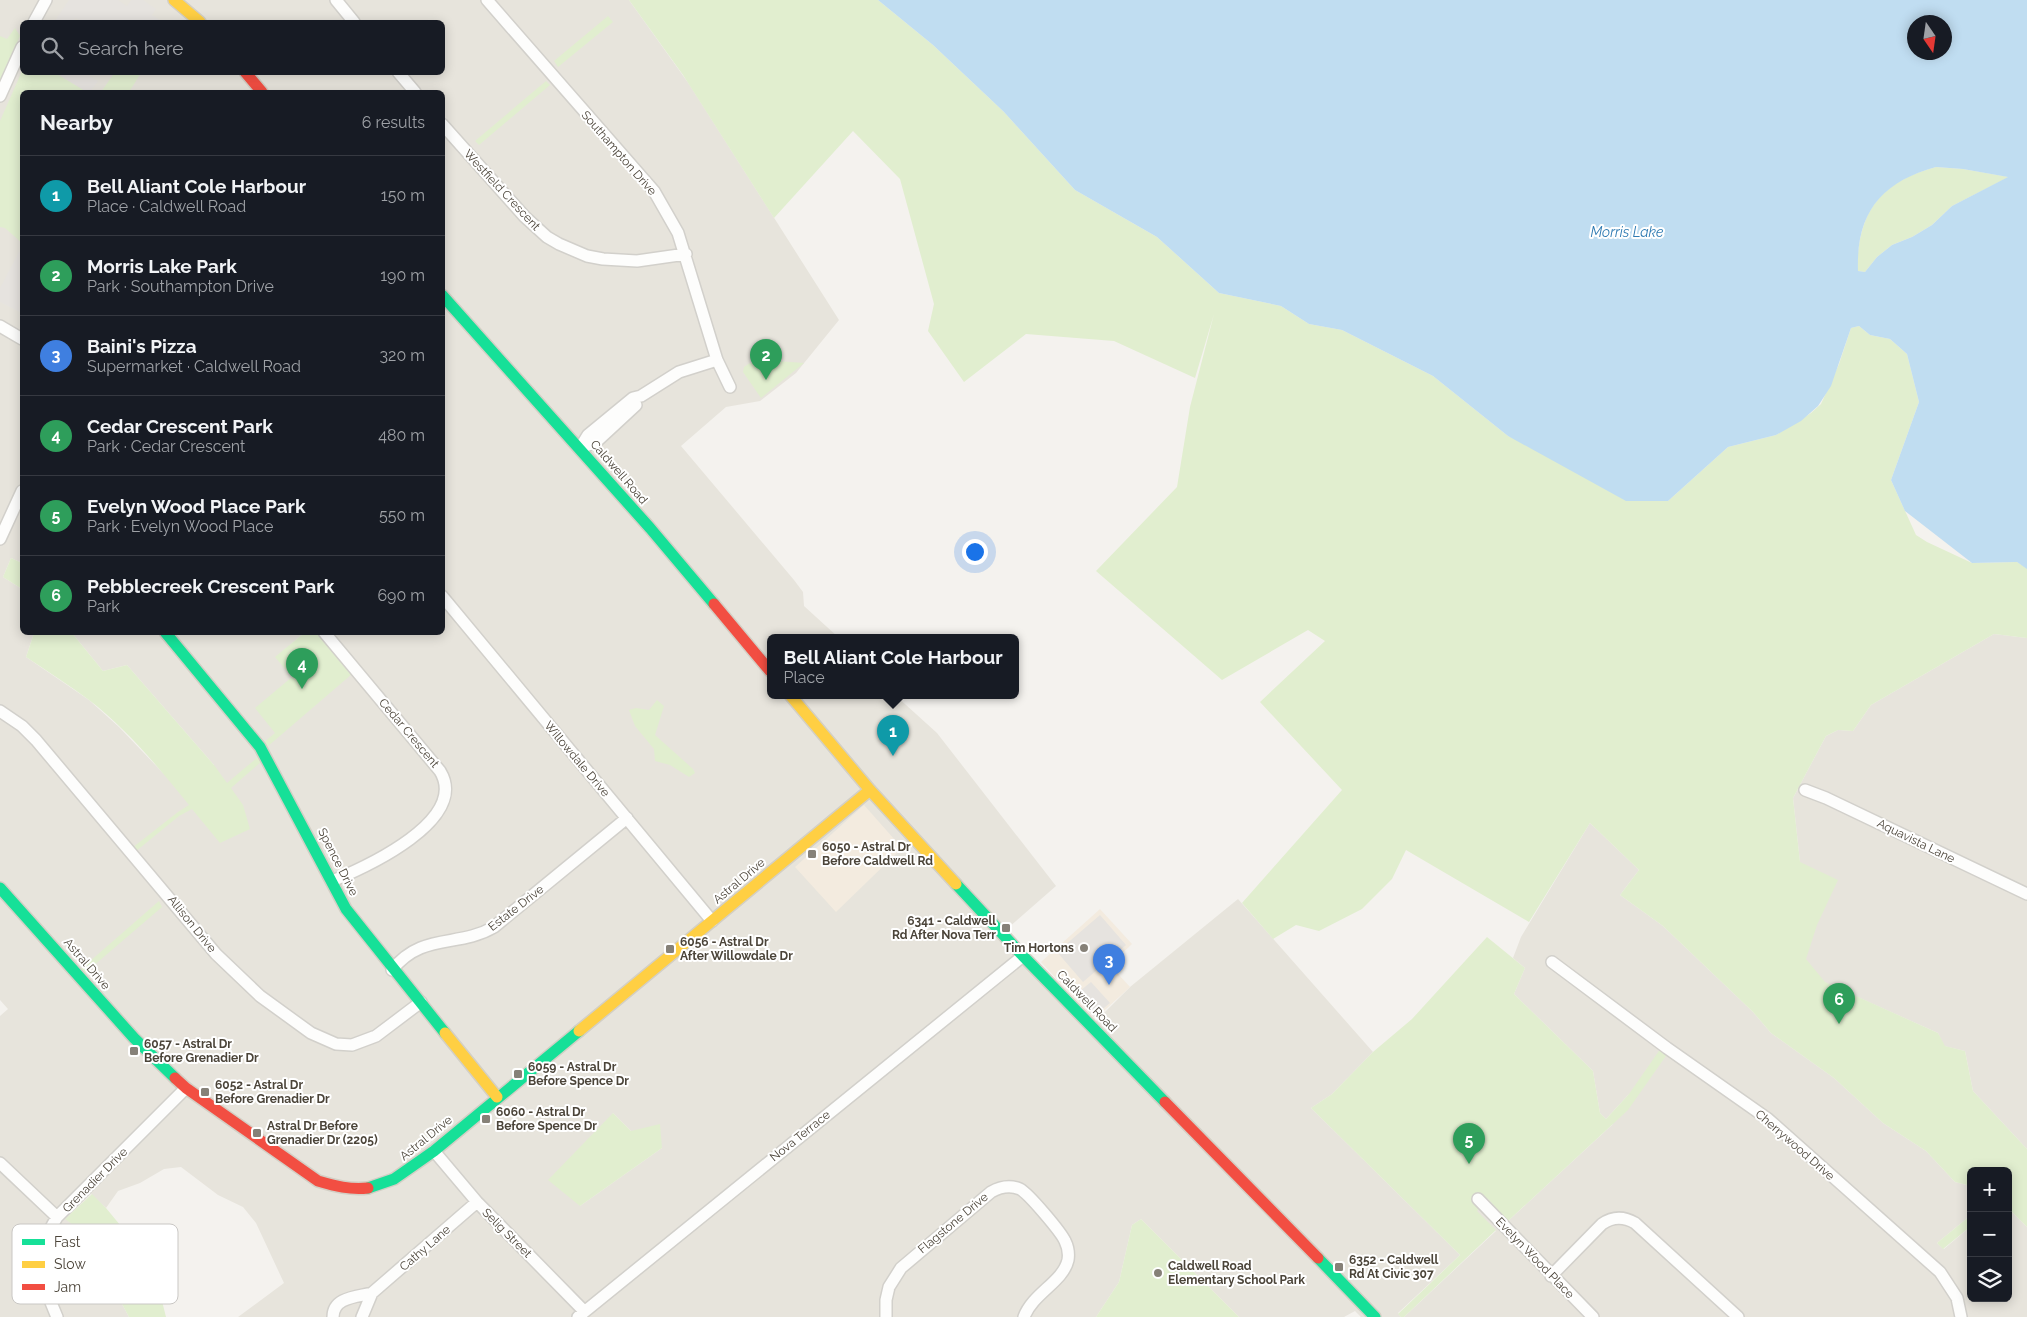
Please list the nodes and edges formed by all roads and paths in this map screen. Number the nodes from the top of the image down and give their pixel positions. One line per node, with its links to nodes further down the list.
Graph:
1 (46, 0): 5 (street)
2 (174, 0): 6 (street)
3 (336, 0): 7 (street)
4 (487, 0): 15 (street, Southampton Drive)
5 (35, 20)
6 (198, 20)
7 (352, 20)
8 (20, 51): 13 (street)
9 (247, 75): 11 (street)
10 (401, 75): 12 (street)
11 (258, 90)
12 (413, 90)
13 (0, 96)
14 (445, 127): 15 (street, Westfield Crescent)
15 (686, 254): 19 (street, Southampton Drive)
16 (445, 298): 21 (street, Caldwell Road)
17 (0, 326): 18 (street)
18 (20, 338)
19 (716, 360): 20 (street, Southampton Drive); 21 (street)
20 (730, 387)
21 (580, 448): 27 (street, Caldwell Road)
22 (20, 500): 23 (street)
23 (0, 539)
24 (445, 600): 32 (street, Willowdale Drive)
25 (167, 635): 33 (street, Spence Drive)
26 (327, 635): 33 (street, Cedar Crescent)
27 (767, 667)
28 (793, 699): 30 (street, Caldwell Road)
29 (0, 711): 40 (street, Allison Drive)
30 (870, 790): 36 (street, Astral Drive); 37 (street, Caldwell Road)
31 (1805, 790): 35 (street, Aquavista Lane)
32 (627, 818): 36 (street, Willowdale Drive); 39 (street, Estate Drive)
33 (332, 882): 39 (street, Spence Drive)
34 (0, 888): 41 (street, Astral Drive)
35 (2027, 894)
36 (712, 921): 42 (street, Astral Drive)
37 (1023, 956): 52 (street, Nova Terrace); 58 (street, Caldwell Road)
38 (1552, 962): 61 (street, Cherrywood Drive)
39 (392, 970): 40 (street, Spence Drive)
40 (421, 1002): 42 (street, Spence Drive)
41 (186, 1088): 43 (street, Astral Drive); 47 (street, Grenadier Drive)
42 (497, 1097): 43 (street, Astral Drive)
43 (434, 1151): 46 (street, Selig Street)
44 (0, 1163): 47 (street)
45 (1478, 1199): 49 (street, Evelyn Wood Place)
46 (477, 1202): 50 (street, Cathy Lane); 52 (street, Selig Street)
47 (57, 1218): 48 (street, Grenadier Drive)
48 (54, 1224)
49 (1551, 1276): 59 (street, Evelyn Wood Place); 60 (street)
50 (372, 1293): 54 (street, Cathy Lane); 55 (street, Cathy Lane)
51 (52, 1304): 53 (street, Grenadier Drive)
52 (581, 1314)
53 (57, 1317)
54 (333, 1317)
55 (362, 1317)
56 (886, 1317): 57 (street, Flagstone Drive)
57 (1024, 1317)
58 (1375, 1317)
59 (1593, 1317)
60 (1738, 1317)
61 (1961, 1317)

